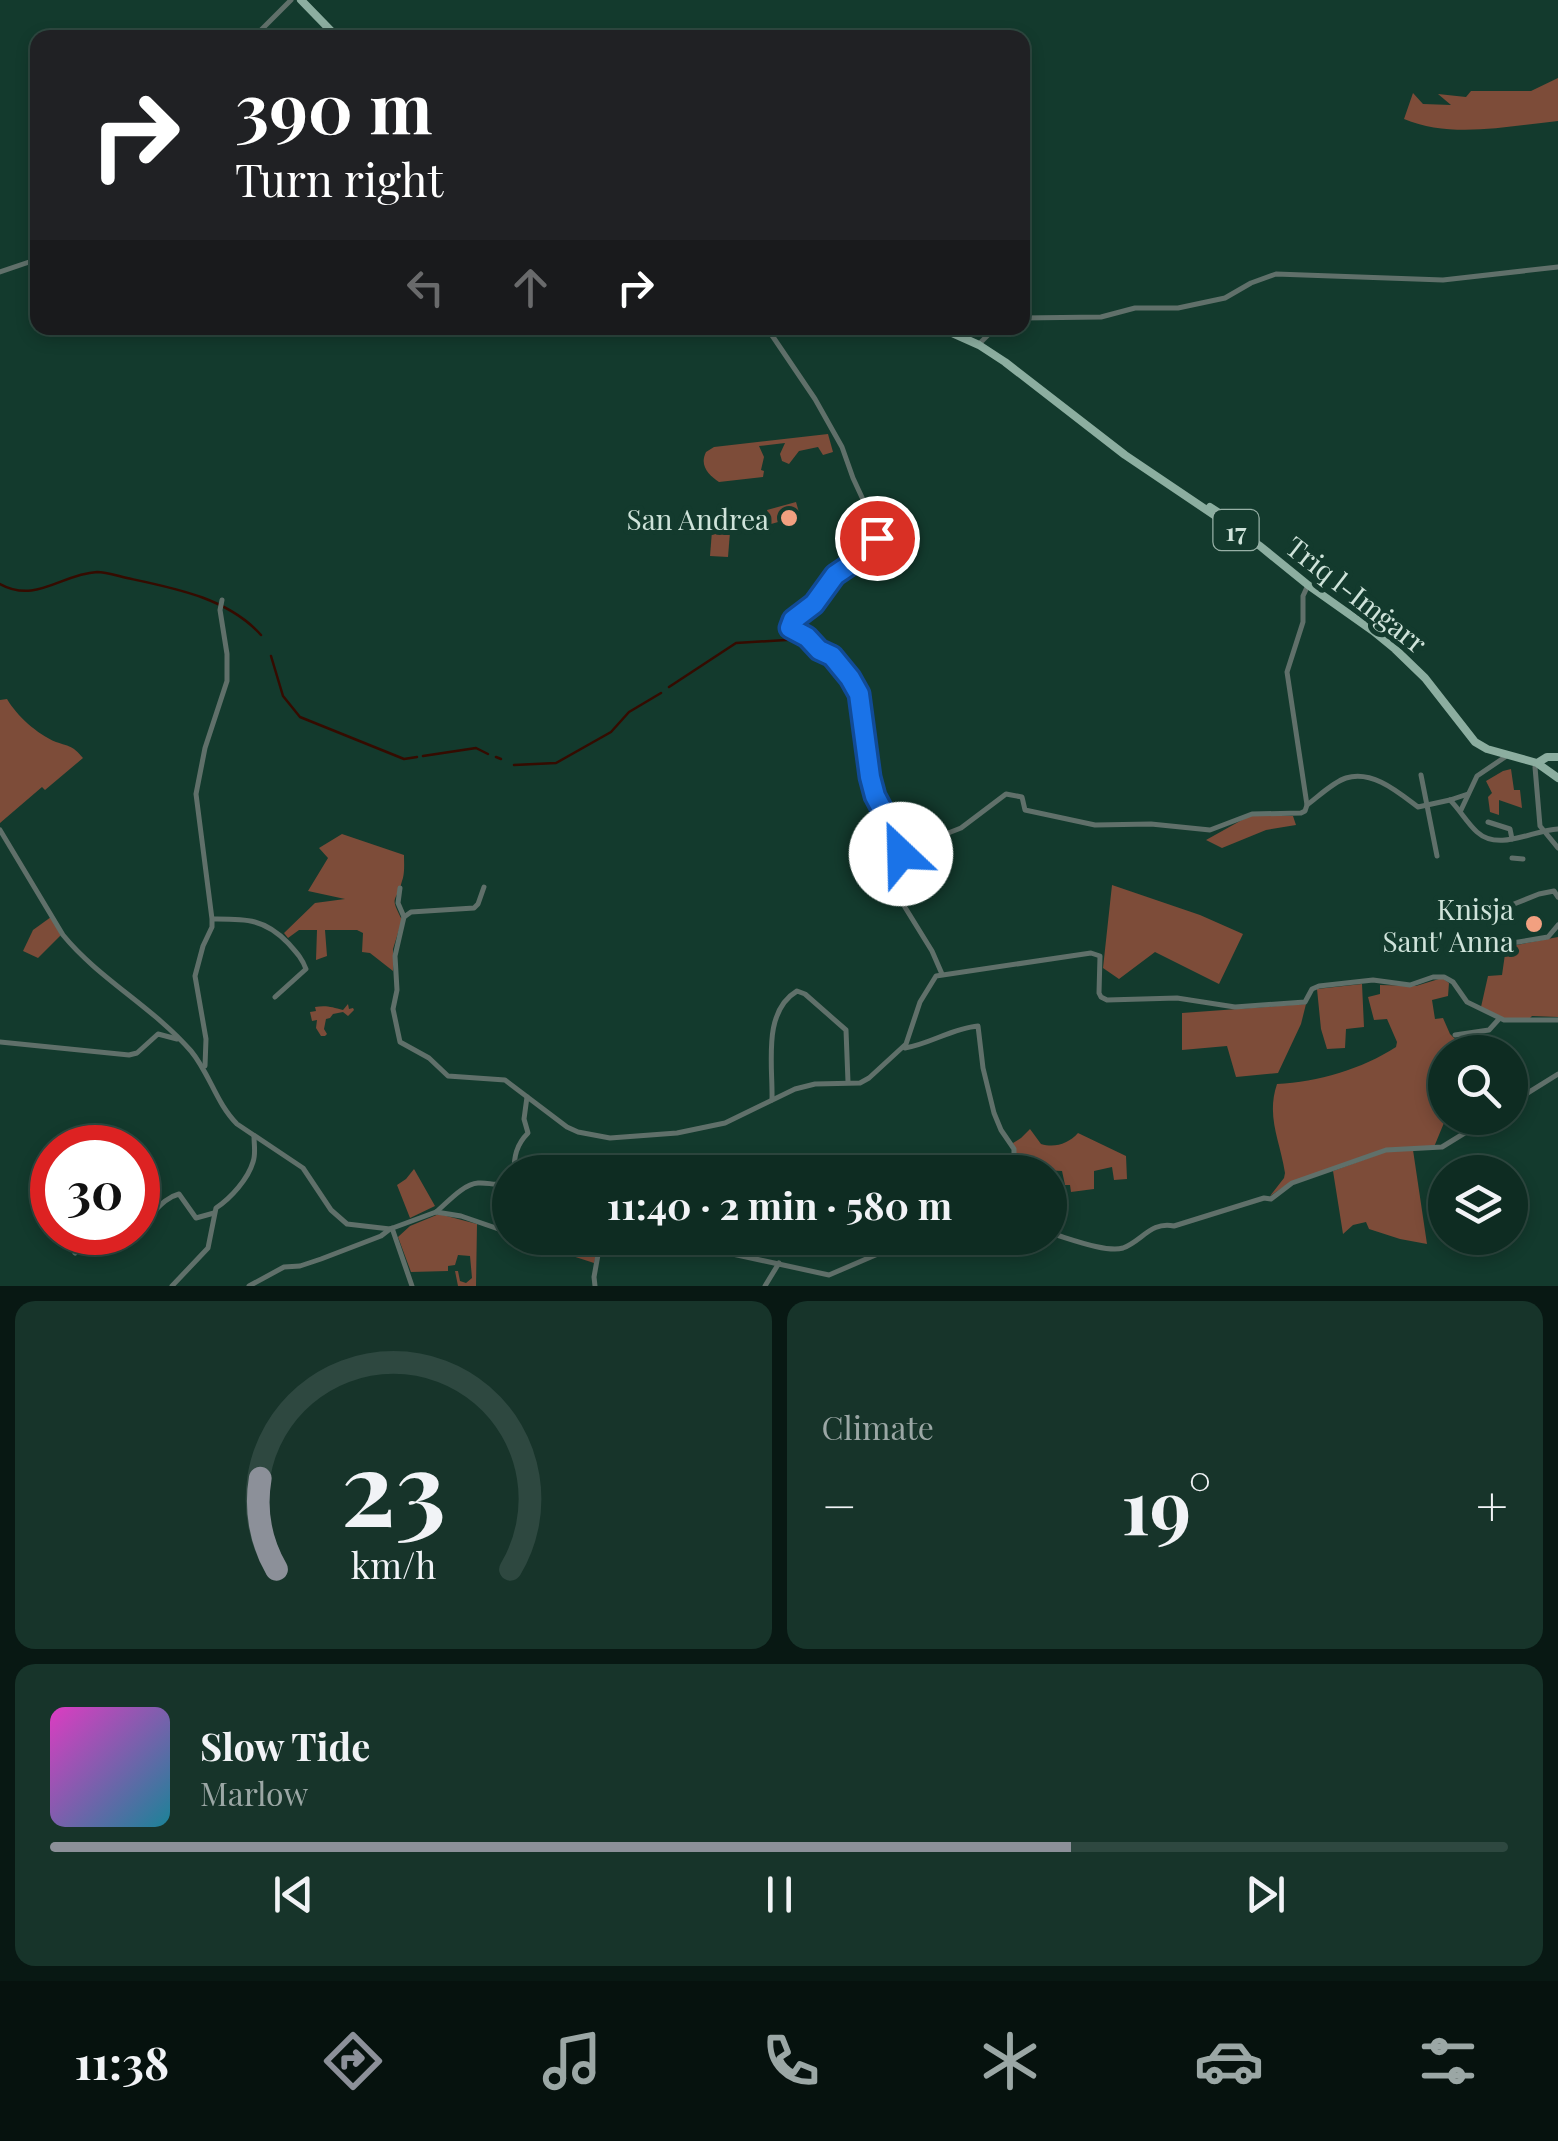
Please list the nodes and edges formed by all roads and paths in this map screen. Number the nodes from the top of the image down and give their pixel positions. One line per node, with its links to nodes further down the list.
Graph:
1 (296, 0): 2 (street); 3 (main road)
2 (262, 30)
3 (328, 30)
4 (30, 262): 6 (street)
5 (1558, 267): 7 (street)
6 (0, 272)
7 (1030, 318)
8 (772, 335): 31 (street)
9 (957, 335): 13 (main road, Triq l-Imġarr / 17)
10 (968, 335): 12 (main road, Triq l-Imġarr / 17)
11 (988, 335): 12 (street)
12 (981, 342): 17 (main road, Triq l-Imġarr / 17)
13 (1308, 586): 15 (main road, Triq l-Imġarr / 17); 23 (street)
14 (222, 600): 40 (street)
15 (1508, 755): 17 (main road, Triq l-Imġarr / 17); 20 (street)
16 (1558, 756): 17 (main road)
17 (1538, 762): 19 (main road); 28 (street)
18 (1421, 775): 22 (street)
19 (1558, 776)
20 (1468, 794): 21 (street); 24 (street)
21 (1450, 800): 22 (street); 24 (street)
22 (1427, 804): 23 (street); 32 (street)
23 (1307, 805): 31 (street)
24 (1461, 810): 29 (street)
25 (1488, 822): 29 (street)
26 (1558, 828): 28 (street)
27 (0, 830): 48 (street)
28 (1542, 830): 29 (street); 30 (street)
29 (1512, 839)
30 (1558, 848)
31 (902, 851): 43 (street)
32 (1437, 856)
33 (1512, 858): 34 (street)
34 (1523, 859)
35 (484, 887): 39 (street)
36 (400, 888): 39 (street)
37 (1558, 897): 38 (street)
38 (1514, 904)
39 (404, 917): 55 (street)
40 (212, 918): 44 (street); 51 (street)
41 (1558, 925): 42 (street)
42 (1506, 944)
43 (942, 974): 45 (street); 50 (street)
44 (275, 997)
45 (1499, 1019): 46 (street); 47 (street)
46 (1558, 1020)
47 (1456, 1034)
48 (180, 1040): 49 (street); 51 (street)
49 (0, 1042)
50 (904, 1048): 53 (street); 60 (street)
51 (205, 1070): 58 (street)
52 (1558, 1074): 54 (street)
53 (848, 1082): 56 (street); 56 (street)
54 (1528, 1093)
55 (527, 1097): 56 (street); 59 (street)
56 (772, 1100)
57 (1461, 1135): 67 (street)
58 (254, 1136): 63 (street); 66 (street)
59 (515, 1155)
60 (1014, 1155)
61 (492, 1186): 64 (street)
62 (160, 1203): 63 (street)
63 (215, 1212): 72 (street)
64 (436, 1212): 65 (street); 66 (street)
65 (492, 1227)
66 (391, 1228): 73 (street); 74 (street)
67 (1067, 1237)
68 (598, 1255): 75 (street)
69 (729, 1255): 71 (street)
70 (874, 1255): 71 (street)
71 (780, 1263): 76 (street)
72 (172, 1286)
73 (250, 1286)
74 (412, 1286)
75 (595, 1286)
76 (766, 1286)

